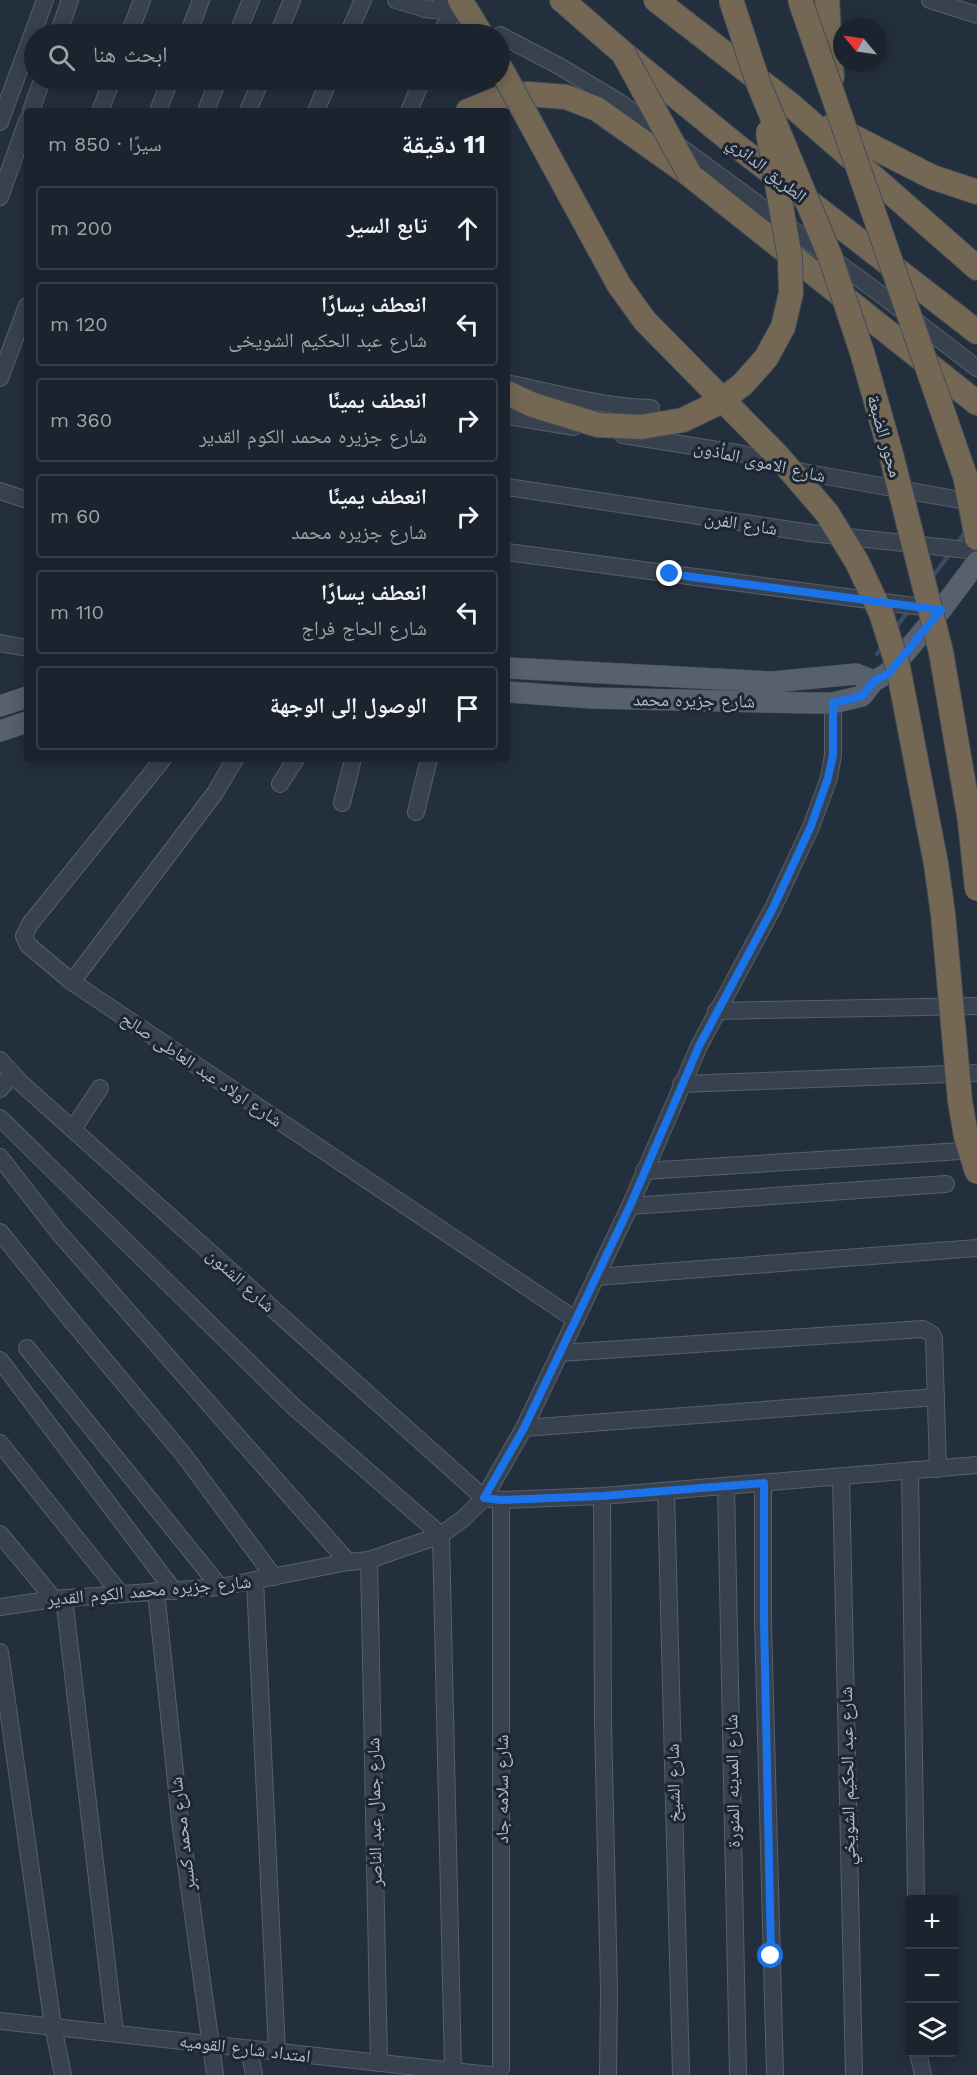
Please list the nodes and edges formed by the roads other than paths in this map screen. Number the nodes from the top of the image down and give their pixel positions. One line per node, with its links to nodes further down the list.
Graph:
1 (45, 0): 17 (street)
2 (70, 0): 18 (street)
3 (142, 0): 19 (street)
4 (201, 0): 20 (street)
5 (250, 0): 21 (street)
6 (292, 0): 22 (street)
7 (363, 0): 23 (street)
8 (396, 0): 15 (street)
9 (562, 0): 28 (highway, الطريق الدائري)
10 (656, 0): 40 (highway, bridge)
11 (731, 0): 31 (highway, محور الضبعة, bridge)
12 (800, 0): 39 (highway, bridge)
13 (827, 0): 39 (highway, bridge)
14 (930, 0): 16 (street)
15 (452, 4): 24 (street); 25 (highway, bridge); 26 (street)
16 (977, 15)
17 (38, 24)
18 (62, 24)
19 (133, 24)
20 (192, 24)
21 (241, 24)
22 (282, 24)
23 (352, 24)
24 (444, 24)
25 (471, 24)
26 (482, 24)
27 (510, 41): 57 (street)
28 (623, 53): 51 (highway, bridge); 56 (highway, الطريق الدائري, bridge)
29 (24, 70): 49 (street)
30 (510, 85): 107 (highway, bridge)
31 (759, 85): 60 (highway, bridge); 92 (highway, محور الضبعة, bridge)
32 (38, 90): 41 (street)
33 (108, 90): 42 (street)
34 (166, 90): 43 (street)
35 (214, 90): 44 (street)
36 (257, 90): 45 (street)
37 (325, 90): 46 (street)
38 (418, 90): 47 (street)
39 (834, 98): 64 (highway, bridge)
40 (791, 105): 52 (highway); 54 (highway, bridge)
41 (32, 108)
42 (101, 108)
43 (159, 108)
44 (207, 108)
45 (249, 108)
46 (317, 108)
47 (410, 108)
48 (476, 108): 51 (highway, bridge)
49 (0, 122)
50 (24, 129): 53 (street)
51 (690, 175): 61 (highway, bridge)
52 (977, 192)
53 (0, 197)
54 (977, 268)
55 (24, 314): 58 (street)
56 (977, 332)
57 (977, 368)
58 (0, 378)
59 (510, 384): 62 (street)
60 (510, 394)
61 (977, 403)
62 (651, 408)
63 (510, 416): 68 (street, شارع الاموى المأذون)
64 (971, 485): 69 (highway, bridge)
65 (510, 487): 70 (street, شارع الفرن)
66 (0, 491): 67 (street)
67 (24, 499)
68 (977, 502)
69 (977, 538)
70 (977, 550)
71 (510, 552): 73 (street)
72 (977, 562): 73 (main road, شارع جزيره محمد)
73 (941, 610): 77 (main road, شارع جزيره محمد)
74 (0, 643): 75 (street)
75 (24, 647)
76 (510, 668): 77 (main road, شارع جزيره محمد)
77 (874, 681): 80 (main road, شارع جزيره محمد)
78 (510, 692): 80 (main road, شارع جزيره محمد)
79 (24, 698): 81 (main road)
80 (833, 703): 95 (street, شارع جزيره محمد الكوم القدير)
81 (0, 706)
82 (24, 723): 83 (main road)
83 (0, 731)
84 (161, 762): 93 (street, شارع اولاد عبد العاطى صالح)
85 (233, 762): 93 (street)
86 (294, 762): 89 (street)
87 (352, 762): 90 (street)
88 (428, 762): 91 (street)
89 (280, 784)
90 (342, 803)
91 (416, 812)
92 (977, 889)
93 (72, 982): 113 (street, شارع اولاد عبد العاطى صالح)
94 (977, 1006): 95 (street)
95 (716, 1011): 99 (street, شارع جزيره محمد الكوم القدير)
96 (0, 1060): 98 (street, شارع الشئون)
97 (977, 1073): 99 (street)
98 (13, 1074): 101 (street); 103 (street, شارع الشئون)
99 (681, 1084): 106 (street, شارع جزيره محمد الكوم القدير)
100 (100, 1088): 103 (street)
101 (0, 1089)
102 (0, 1118): 130 (street)
103 (73, 1129): 128 (street, شارع الشئون)
104 (977, 1150): 106 (street)
105 (0, 1157): 132 (street)
106 (644, 1171): 109 (street, شارع جزيره محمد الكوم القدير)
107 (977, 1172)
108 (946, 1184): 109 (street)
109 (630, 1206): 112 (street, شارع جزيره محمد الكوم القدير)
110 (0, 1232): 133 (street)
111 (977, 1248): 112 (street)
112 (596, 1277): 113 (street, شارع جزيره محمد الكوم القدير)
113 (576, 1320): 115 (street, شارع جزيره محمد الكوم القدير)
114 (27, 1348): 135 (street)
115 (560, 1353): 117 (street); 118 (street, شارع جزيره محمد الكوم القدير)
116 (0, 1360): 137 (street)
117 (936, 1397): 118 (street); 121 (street)
118 (524, 1428): 128 (street, شارع جزيره محمد الكوم القدير)
119 (0, 1443): 138 (street)
120 (977, 1465): 121 (street)
121 (938, 1469): 122 (street)
122 (910, 1471): 123 (street); 142 (street)
123 (841, 1477): 124 (street); 161 (street, شارع عبد الحكيم الشويخي)
124 (764, 1483): 125 (street); 160 (street)
125 (726, 1486): 126 (street); 159 (street, شارع المدينه المنورة)
126 (666, 1491): 127 (street); 158 (street, شارع الشيخ)
127 (602, 1496): 128 (street); 157 (street)
128 (492, 1499): 130 (street, شارع جزيره محمد الكوم القدير); 156 (street, شارع سلامه جاد)
129 (0, 1534): 139 (street)
130 (441, 1535): 131 (street, شارع جزيره محمد الكوم القدير); 151 (street)
131 (369, 1560): 132 (street, شارع جزيره محمد الكوم القدير); 150 (street, شارع جمال عبد الناصر)
132 (348, 1562): 133 (street, شارع جزيره محمد الكوم القدير)
133 (273, 1577): 134 (street, شارع جزيره محمد الكوم القدير)
134 (255, 1581): 135 (street, شارع جزيره محمد الكوم القدير); 148 (street)
135 (220, 1587): 137 (street, شارع جزيره محمد الكوم القدير)
136 (156, 1591): 137 (street, شارع جزيره محمد الكوم القدير); 138 (street, شارع جزيره محمد الكوم القدير); 146 (street, شارع محمد كسبر)
137 (174, 1591)
138 (120, 1593): 139 (street, شارع جزيره محمد الكوم القدير)
139 (59, 1599): 140 (street, شارع جزيره محمد الكوم القدير); 145 (street)
140 (0, 1607)
141 (0, 1652): 144 (street)
142 (916, 1895)
143 (0, 2021): 144 (street, امتداد شارع القوميه)
144 (53, 2026): 145 (street, امتداد شارع القوميه); 152 (street)
145 (115, 2033): 146 (street, امتداد شارع القوميه)
146 (210, 2043): 147 (street, امتداد شارع القوميه); 153 (street, شارع محمد كسبر)
147 (249, 2049): 148 (street, امتداد شارع القوميه); 154 (street)
148 (277, 2052): 150 (street, امتداد شارع القوميه)
149 (919, 2057): 162 (street)
150 (380, 2063): 151 (street, امتداد شارع القوميه)
151 (453, 2071): 155 (street, امتداد شارع القوميه)
152 (63, 2075)
153 (215, 2075)
154 (254, 2075)
155 (490, 2075)
156 (497, 2075)
157 (608, 2075)
158 (681, 2075)
159 (738, 2075)
160 (775, 2075)
161 (854, 2075)
162 (923, 2075)

